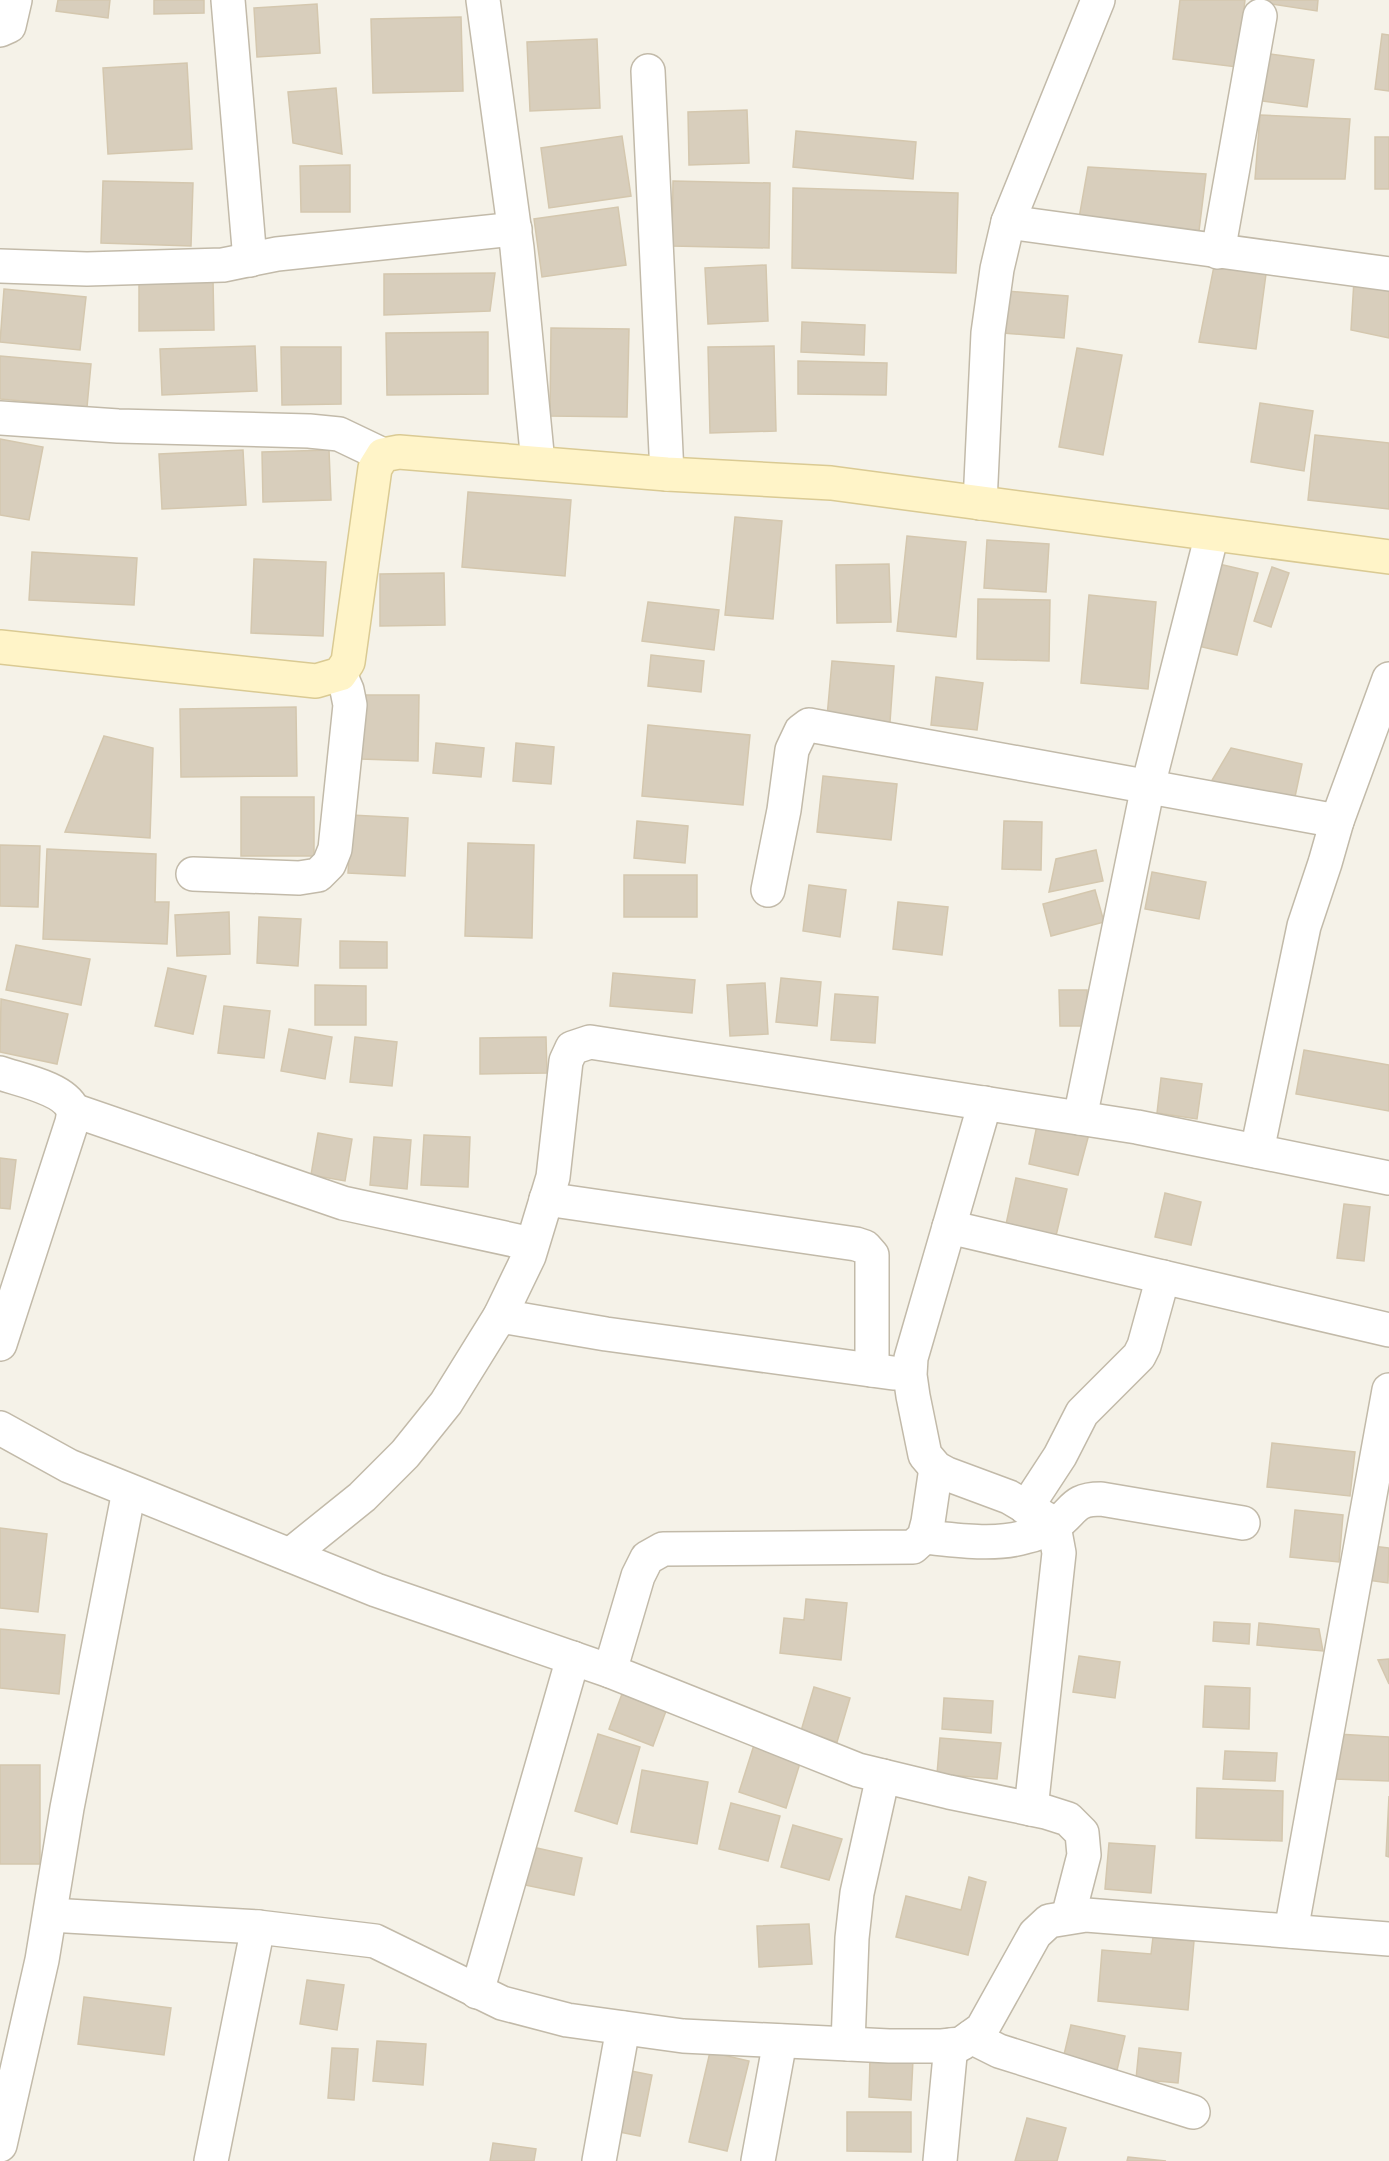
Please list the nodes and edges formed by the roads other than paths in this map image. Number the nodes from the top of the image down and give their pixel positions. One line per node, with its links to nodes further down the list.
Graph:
1 (15, 0): 6 (street)
2 (228, 0): 11 (street)
3 (483, 0): 9 (street)
4 (1098, 0): 8 (street)
5 (1260, 16): 10 (street)
6 (0, 30)
7 (648, 71): 17 (street)
8 (1008, 222): 10 (street); 18 (street)
9 (515, 229): 11 (street); 16 (street)
10 (1218, 252): 13 (street)
11 (250, 260): 12 (street)
12 (0, 266)
13 (1389, 274)
14 (0, 418): 15 (street)
15 (383, 455): 16 (street); 22 (street)
16 (538, 463): 17 (street)
17 (667, 474): 18 (street)
18 (980, 503): 19 (street)
19 (1212, 534): 20 (street); 24 (street)
20 (1389, 557)
21 (0, 647): 22 (street)
22 (340, 674): 26 (street)
23 (1389, 679): 25 (street)
24 (1148, 786): 25 (street); 27 (street); 31 (street)
25 (1337, 821): 32 (street)
26 (193, 874)
27 (768, 890)
28 (0, 1073): 30 (street)
29 (985, 1103): 31 (street); 34 (street); 35 (street)
30 (73, 1110): 36 (street); 40 (street)
31 (1080, 1118): 32 (street)
32 (1257, 1151): 33 (street)
33 (1389, 1178)
34 (546, 1199): 36 (street); 41 (street)
35 (949, 1227): 37 (street); 42 (street)
36 (532, 1244): 38 (street)
37 (1163, 1277): 39 (street); 47 (street)
38 (500, 1316): 41 (street); 52 (street)
39 (1389, 1330)
40 (0, 1344)
41 (872, 1370): 42 (street)
42 (910, 1375): 45 (street)
43 (1389, 1390): 50 (street)
44 (0, 1428): 46 (street)
45 (936, 1468): 47 (street); 51 (street)
46 (129, 1491): 52 (street); 57 (street)
47 (1026, 1508): 49 (street)
48 (1243, 1523): 49 (street)
49 (1054, 1526): 51 (street); 56 (street)
50 (1376, 1535): 60 (street)
51 (924, 1537): 54 (street)
52 (290, 1555): 53 (street)
53 (573, 1658): 54 (street); 62 (street)
54 (610, 1671): 55 (street)
55 (883, 1776): 56 (street); 66 (street)
56 (1031, 1809): 58 (street)
57 (50, 1915): 59 (street); 68 (street)
58 (1068, 1917): 60 (street); 65 (street)
59 (258, 1927): 62 (street); 69 (street)
60 (1292, 1931): 61 (street)
61 (1389, 1939)
62 (477, 1992): 63 (street)
63 (623, 2028): 64 (street); 70 (street)
64 (780, 2041): 66 (street); 71 (street)
65 (961, 2041): 66 (street); 67 (street); 72 (street)
66 (848, 2044)
67 (1193, 2112)
68 (0, 2145)
69 (211, 2161)
70 (599, 2161)
71 (758, 2161)
72 (940, 2161)

